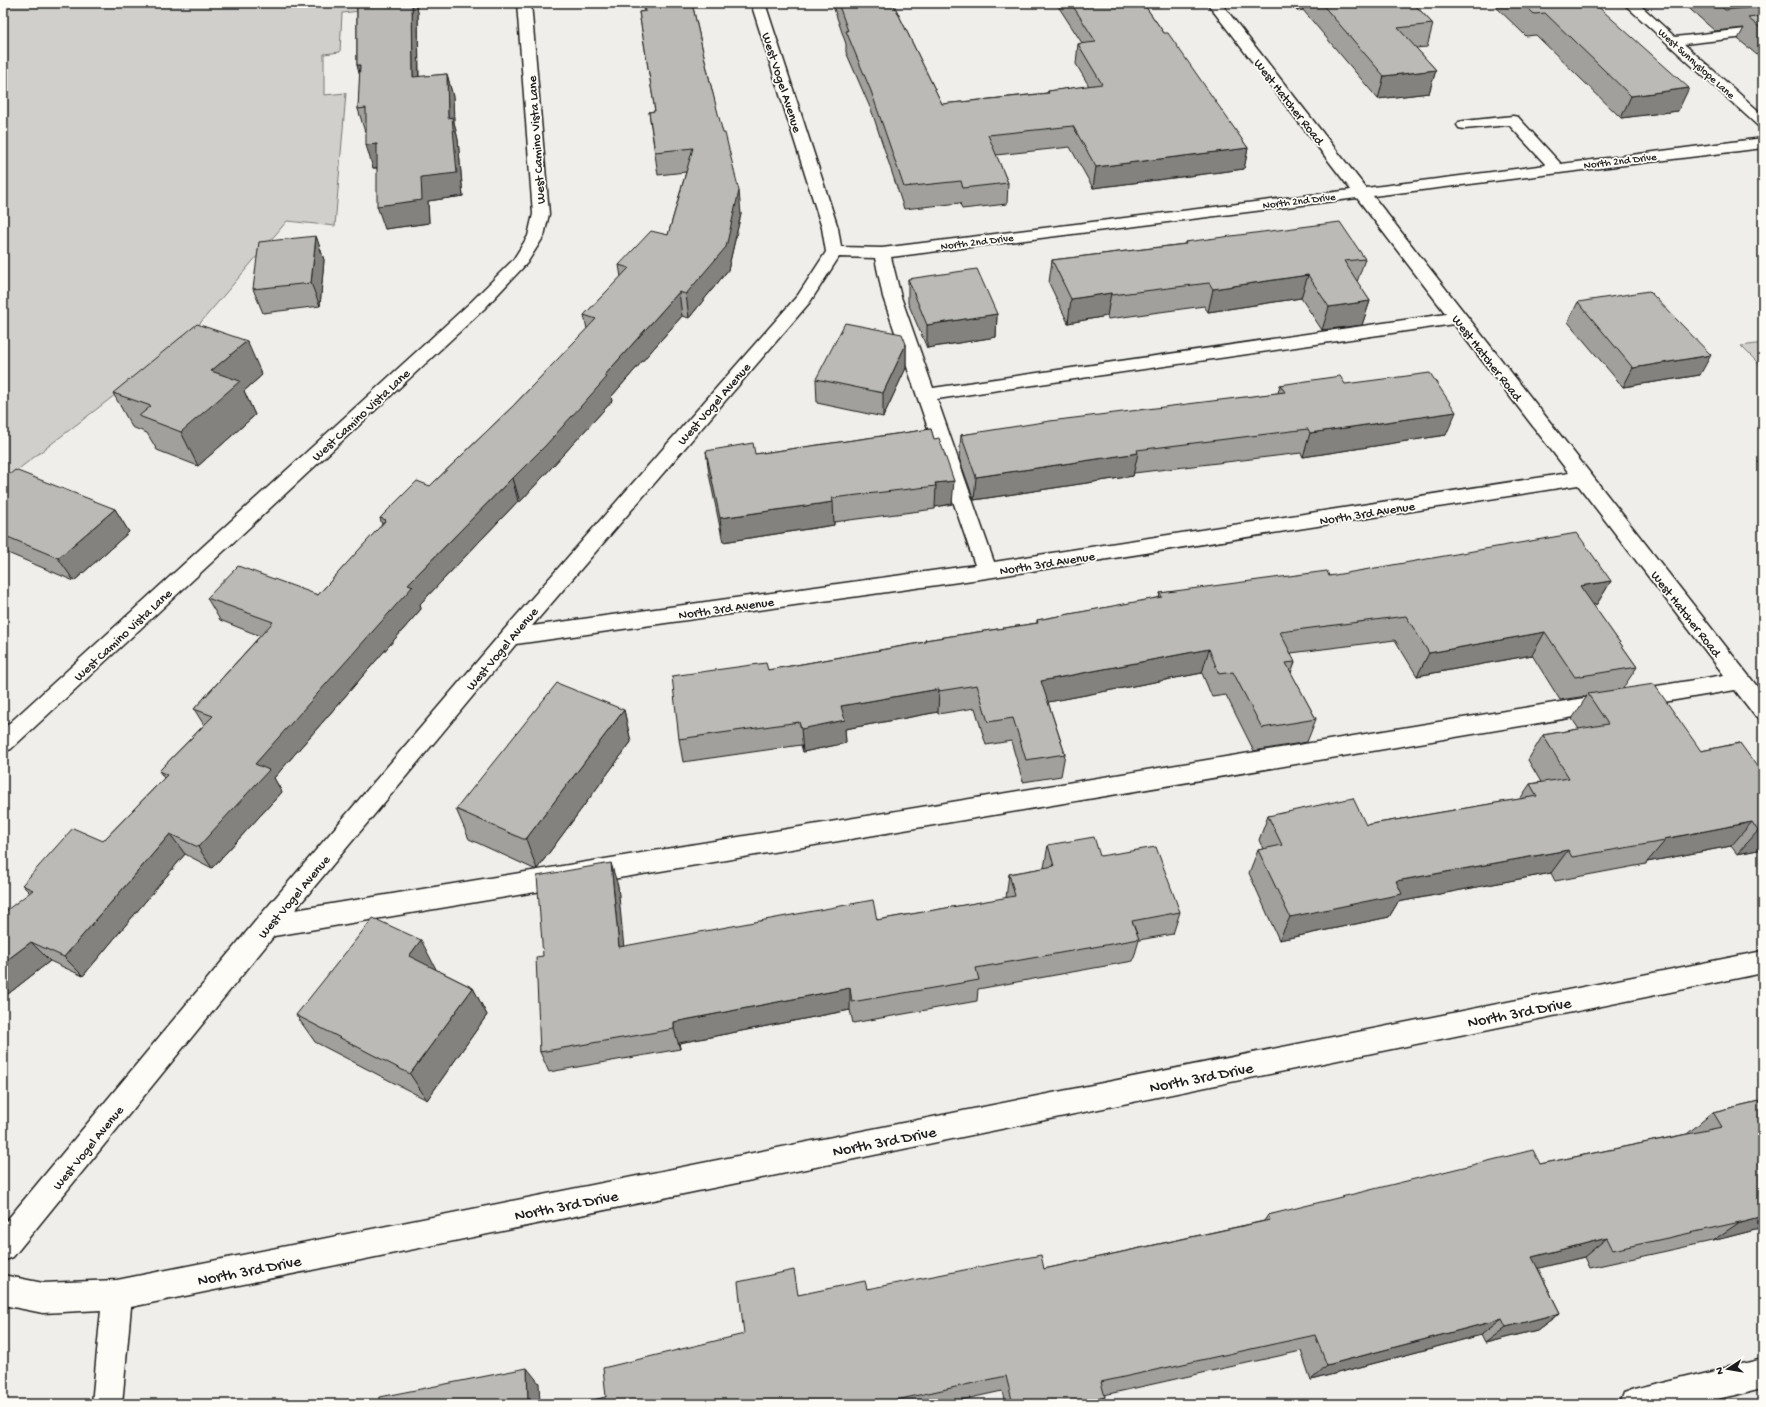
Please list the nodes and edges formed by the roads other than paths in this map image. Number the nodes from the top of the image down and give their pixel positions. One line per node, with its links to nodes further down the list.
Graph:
1 (524, 3): 21 (street, West Camino Vista Lane)
2 (758, 3): 12 (street, West Vogel Avenue)
3 (1214, 3): 11 (street, West Hatcher Road)
4 (1630, 3): 6 (street, West Sunnyslope Lane)
5 (1763, 31): 6 (street)
6 (1673, 41): 7 (street, West Sunnyslope Lane)
7 (1763, 124)
8 (1464, 125): 10 (street)
9 (1763, 143): 10 (street, North 2nd Drive)
10 (1557, 168): 11 (street, North 2nd Drive)
11 (1360, 192): 13 (street, North 2nd Drive); 14 (street, West Hatcher Road)
12 (834, 252): 13 (street, North 2nd Drive); 18 (street, West Vogel Avenue)
13 (882, 253): 15 (street)
14 (1458, 318): 15 (street); 16 (street, West Hatcher Road)
15 (926, 395): 17 (street)
16 (1582, 478): 17 (street, North 3rd Avenue); 19 (street, West Hatcher Road)
17 (987, 571): 18 (street, North 3rd Avenue)
18 (510, 637): 22 (street, West Vogel Avenue)
19 (1740, 681): 20 (street, West Hatcher Road); 22 (street)
20 (1763, 710)
21 (3, 744)
22 (267, 926): 24 (street, West Vogel Avenue)
23 (1763, 962): 26 (street, North 3rd Drive)
24 (3, 1247)
25 (3, 1290): 26 (street, North 3rd Drive)
26 (117, 1295): 28 (street)
27 (1763, 1373): 29 (street)
28 (107, 1404)
29 (1634, 1404)

